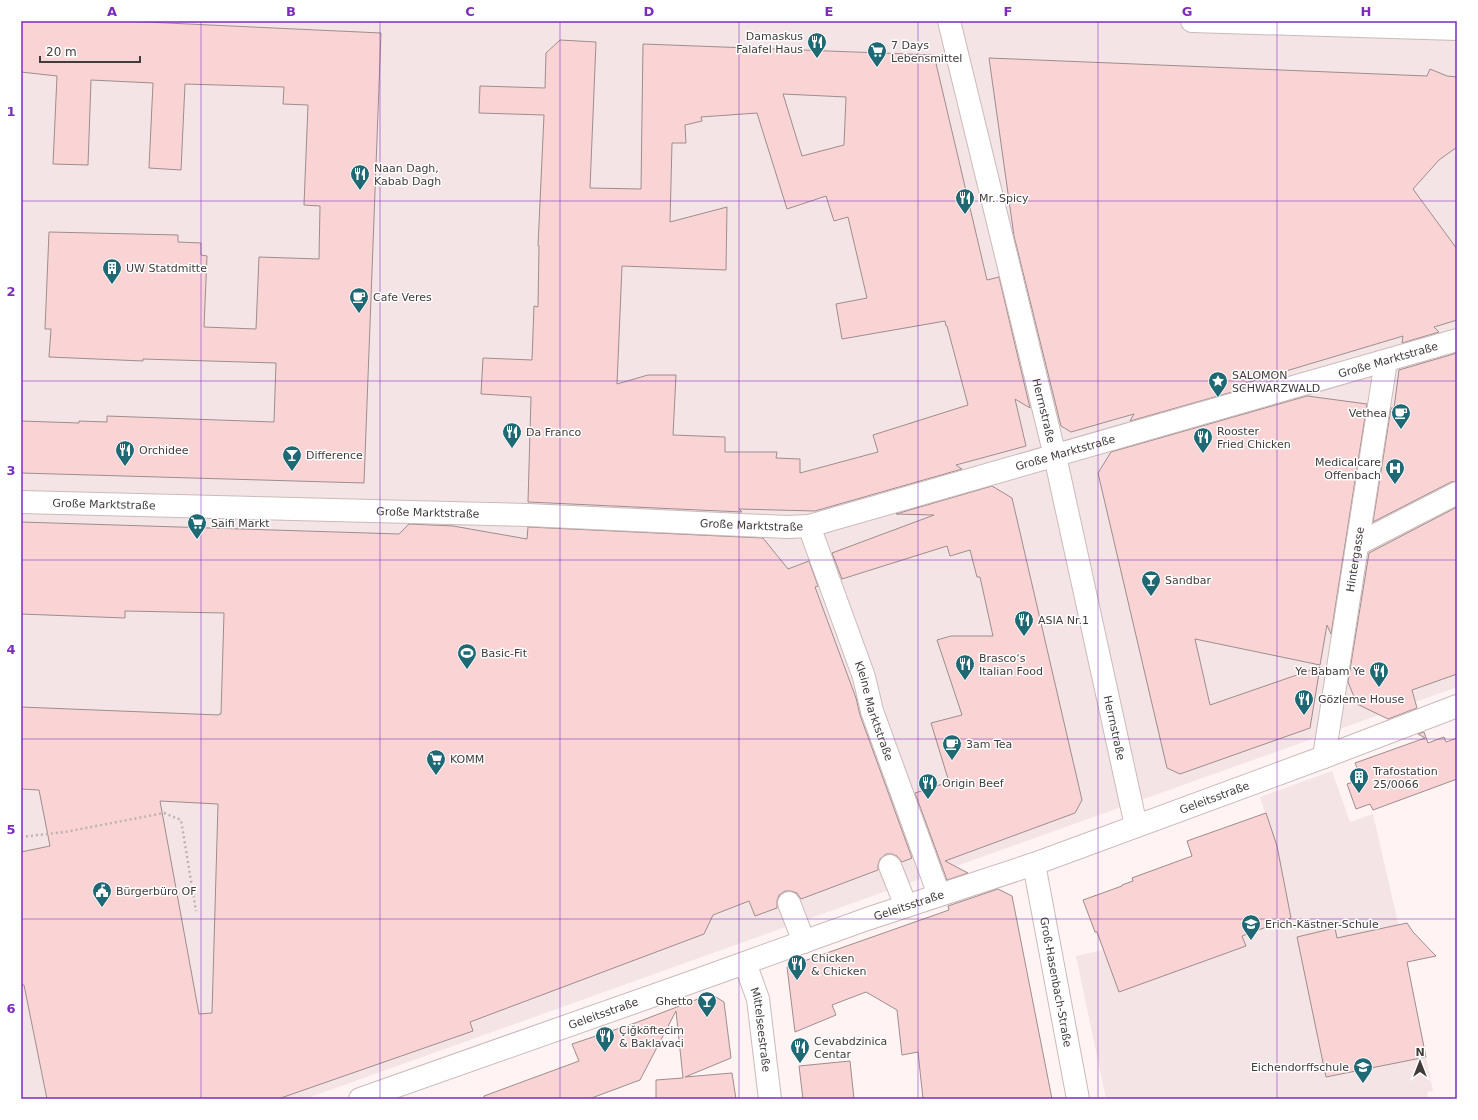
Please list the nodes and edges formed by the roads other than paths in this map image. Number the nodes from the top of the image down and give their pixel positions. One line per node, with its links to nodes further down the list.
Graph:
1 (949, 21): 6 (street, Herrnstraße)
2 (1192, 21): 3 (street)
3 (1457, 30)
4 (1457, 340): 5 (street, Große Marktstraße)
5 (1386, 361): 6 (street, Große Marktstraße); 10 (street, Hintergasse)
6 (1055, 456): 9 (street, Große Marktstraße); 13 (street, Herrnstraße)
7 (1457, 493): 10 (street)
8 (21, 502): 9 (street, Große Marktstraße)
9 (809, 526): 16 (street, Kleine Marktstraße)
10 (1358, 544): 12 (street, Hintergasse)
11 (1457, 706): 12 (street, Geleitsstraße)
12 (1324, 757): 13 (street, Geleitsstraße)
13 (1136, 826): 14 (street, Geleitsstraße)
14 (1034, 864): 16 (street, Geleitsstraße); 23 (street, Groß-Hasenbach-Straße)
15 (890, 866): 18 (street)
16 (939, 895): 18 (street, Geleitsstraße)
17 (789, 903): 19 (street)
18 (906, 906): 19 (street, Geleitsstraße)
19 (804, 942): 20 (street, Geleitsstraße)
20 (745, 963): 21 (street, Geleitsstraße); 22 (street, Mittelseestraße)
21 (360, 1099)
22 (770, 1099)
23 (1078, 1099)

